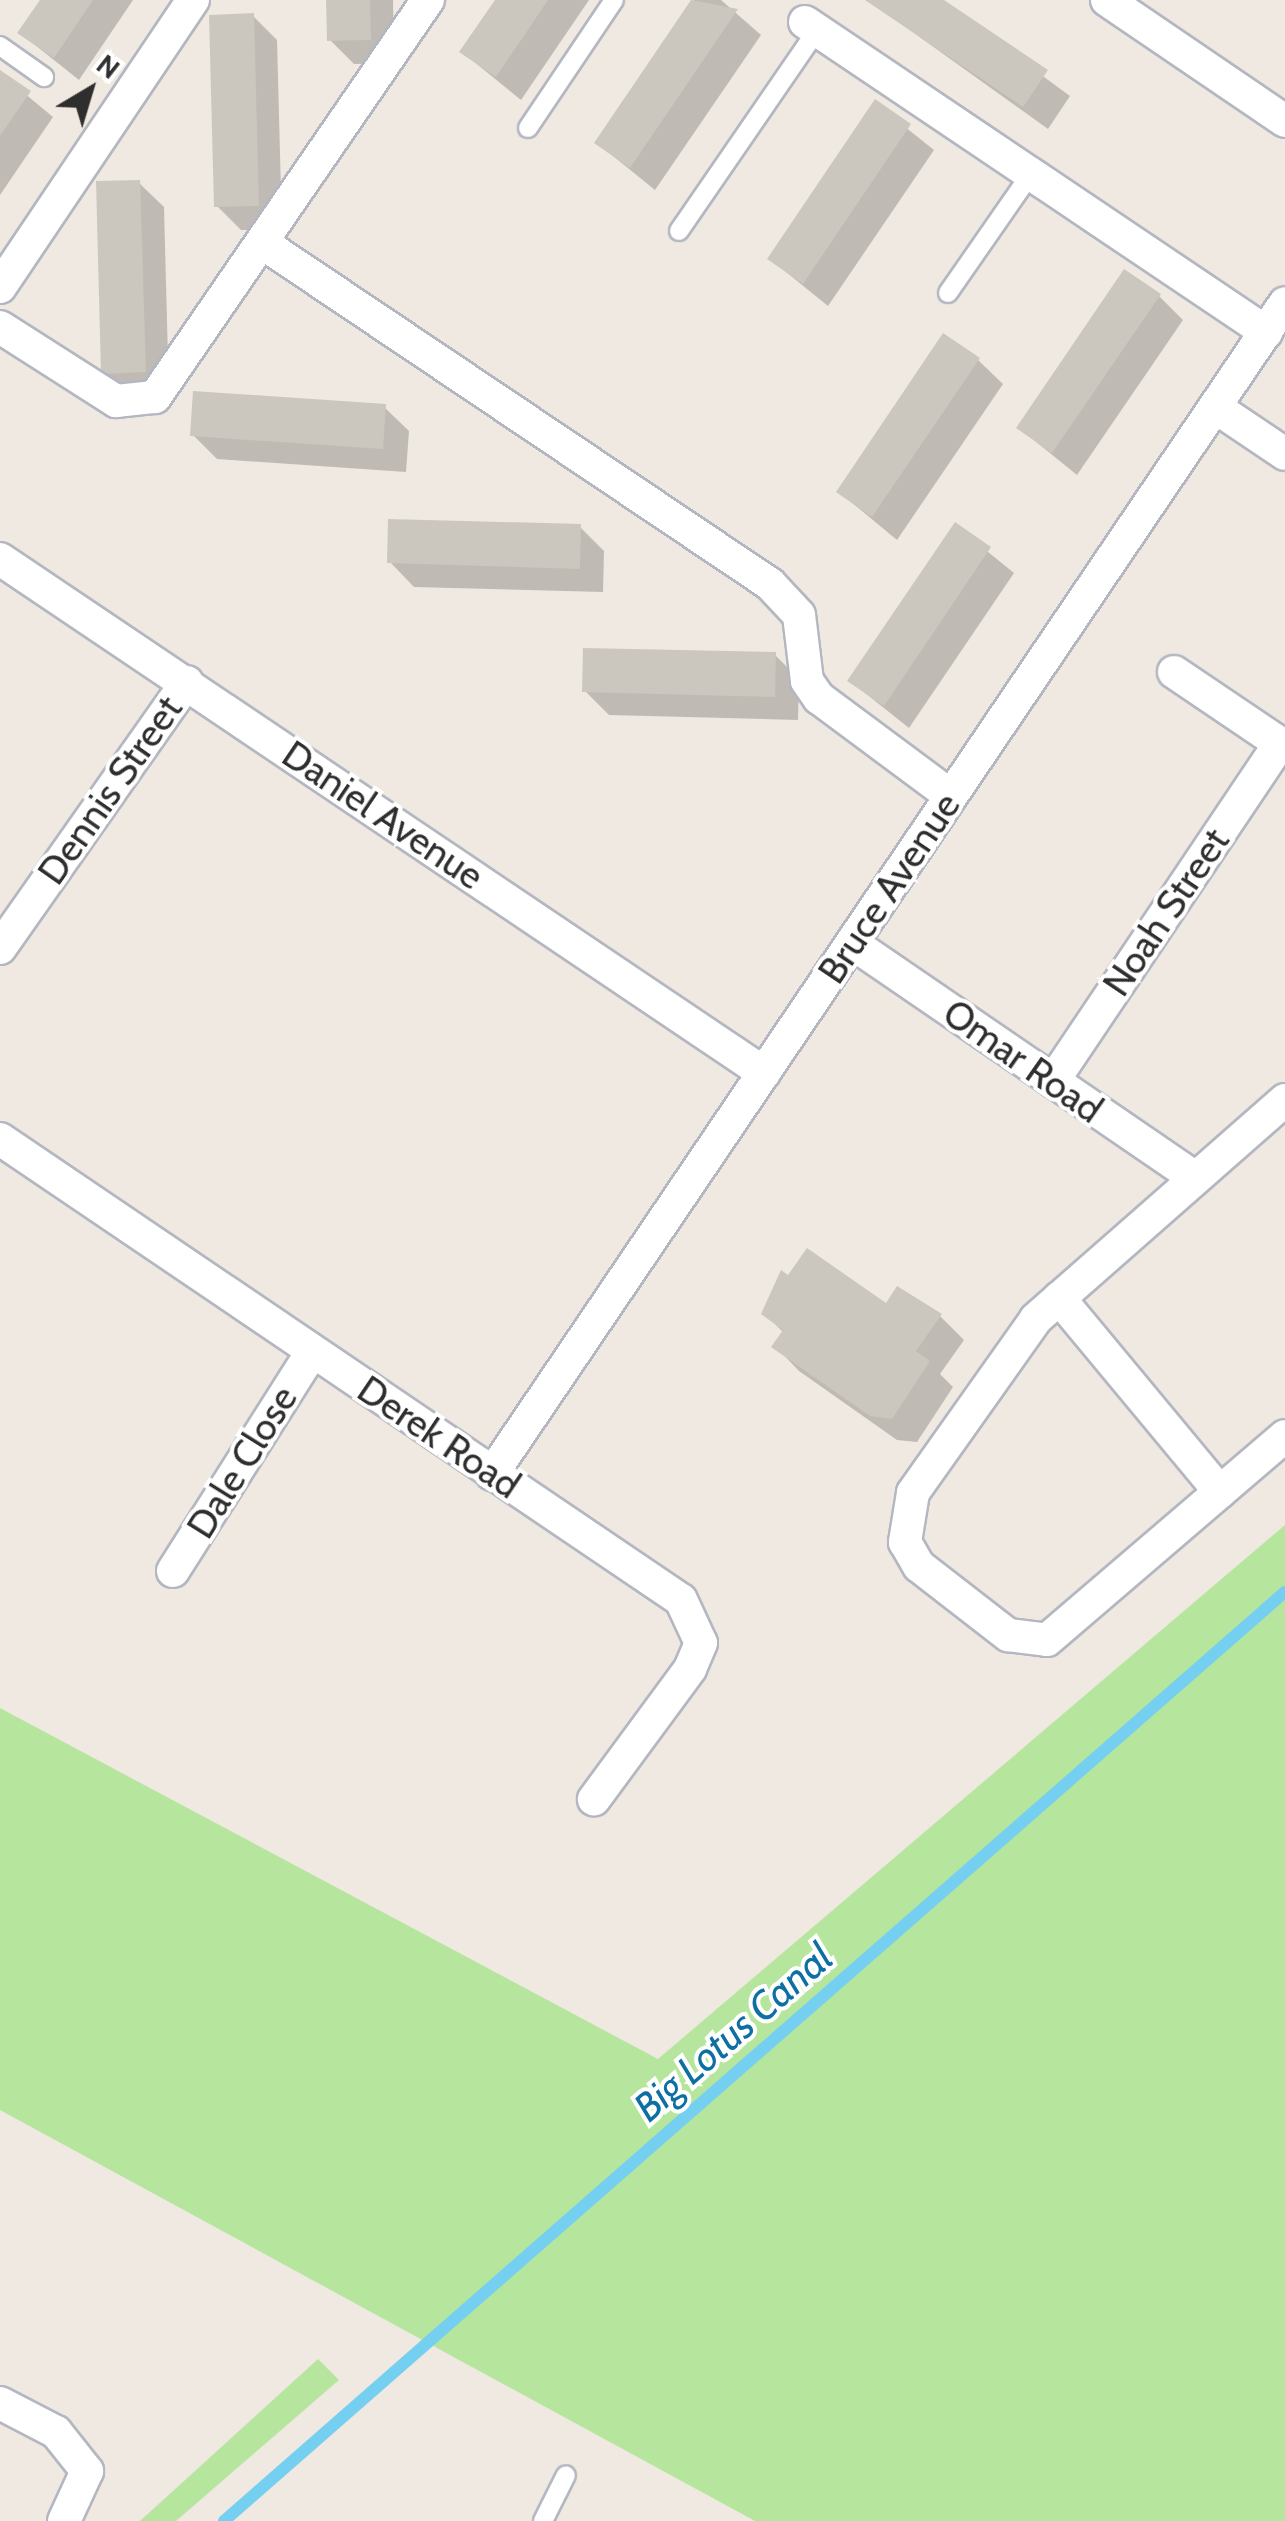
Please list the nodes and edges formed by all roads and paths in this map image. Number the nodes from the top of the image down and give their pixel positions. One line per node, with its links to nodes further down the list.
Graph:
1 (193, 0): 13 (street)
2 (428, 0): 12 (street)
3 (614, 0): 9 (lane)
4 (1107, 0): 8 (street)
5 (811, 26): 10 (street); 11 (lane)
6 (0, 46): 7 (lane)
7 (44, 77)
8 (1285, 121)
9 (528, 128)
10 (1032, 172): 14 (lane); 17 (street)
11 (679, 231)
12 (266, 246): 16 (street); 24 (street)
13 (0, 287)
14 (948, 293)
15 (1285, 303): 17 (street, Bruce Avenue)
16 (0, 326)
17 (1266, 332): 18 (street, Bruce Avenue)
18 (1215, 407): 19 (street); 24 (street, Bruce Avenue)
19 (1285, 454)
20 (0, 558): 22 (street, Daniel Avenue)
21 (1174, 672): 23 (street)
22 (186, 682): 26 (street, Dennis Street); 27 (street, Daniel Avenue)
23 (1282, 745): 28 (street, Noah Street)
24 (951, 796): 25 (street, Bruce Avenue)
25 (852, 942): 27 (street, Bruce Avenue); 28 (street, Omar Road)
26 (0, 948)
27 (764, 1074): 35 (street, Bruce Avenue)
28 (1053, 1081): 31 (street, Omar Road)
29 (1285, 1100): 31 (street)
30 (0, 1139): 33 (street, Derek Road)
31 (1195, 1178): 32 (street)
32 (1059, 1298): 36 (street); 36 (street)
33 (312, 1352): 35 (street, Derek Road); 37 (street, Dale Close)
34 (1285, 1436): 36 (street)
35 (492, 1474): 38 (street, Derek Road)
36 (1220, 1492)
37 (172, 1571)
38 (594, 1799)
39 (0, 2403): 41 (street)
40 (566, 2474): 42 (lane)
41 (64, 2521)
42 (543, 2521)

